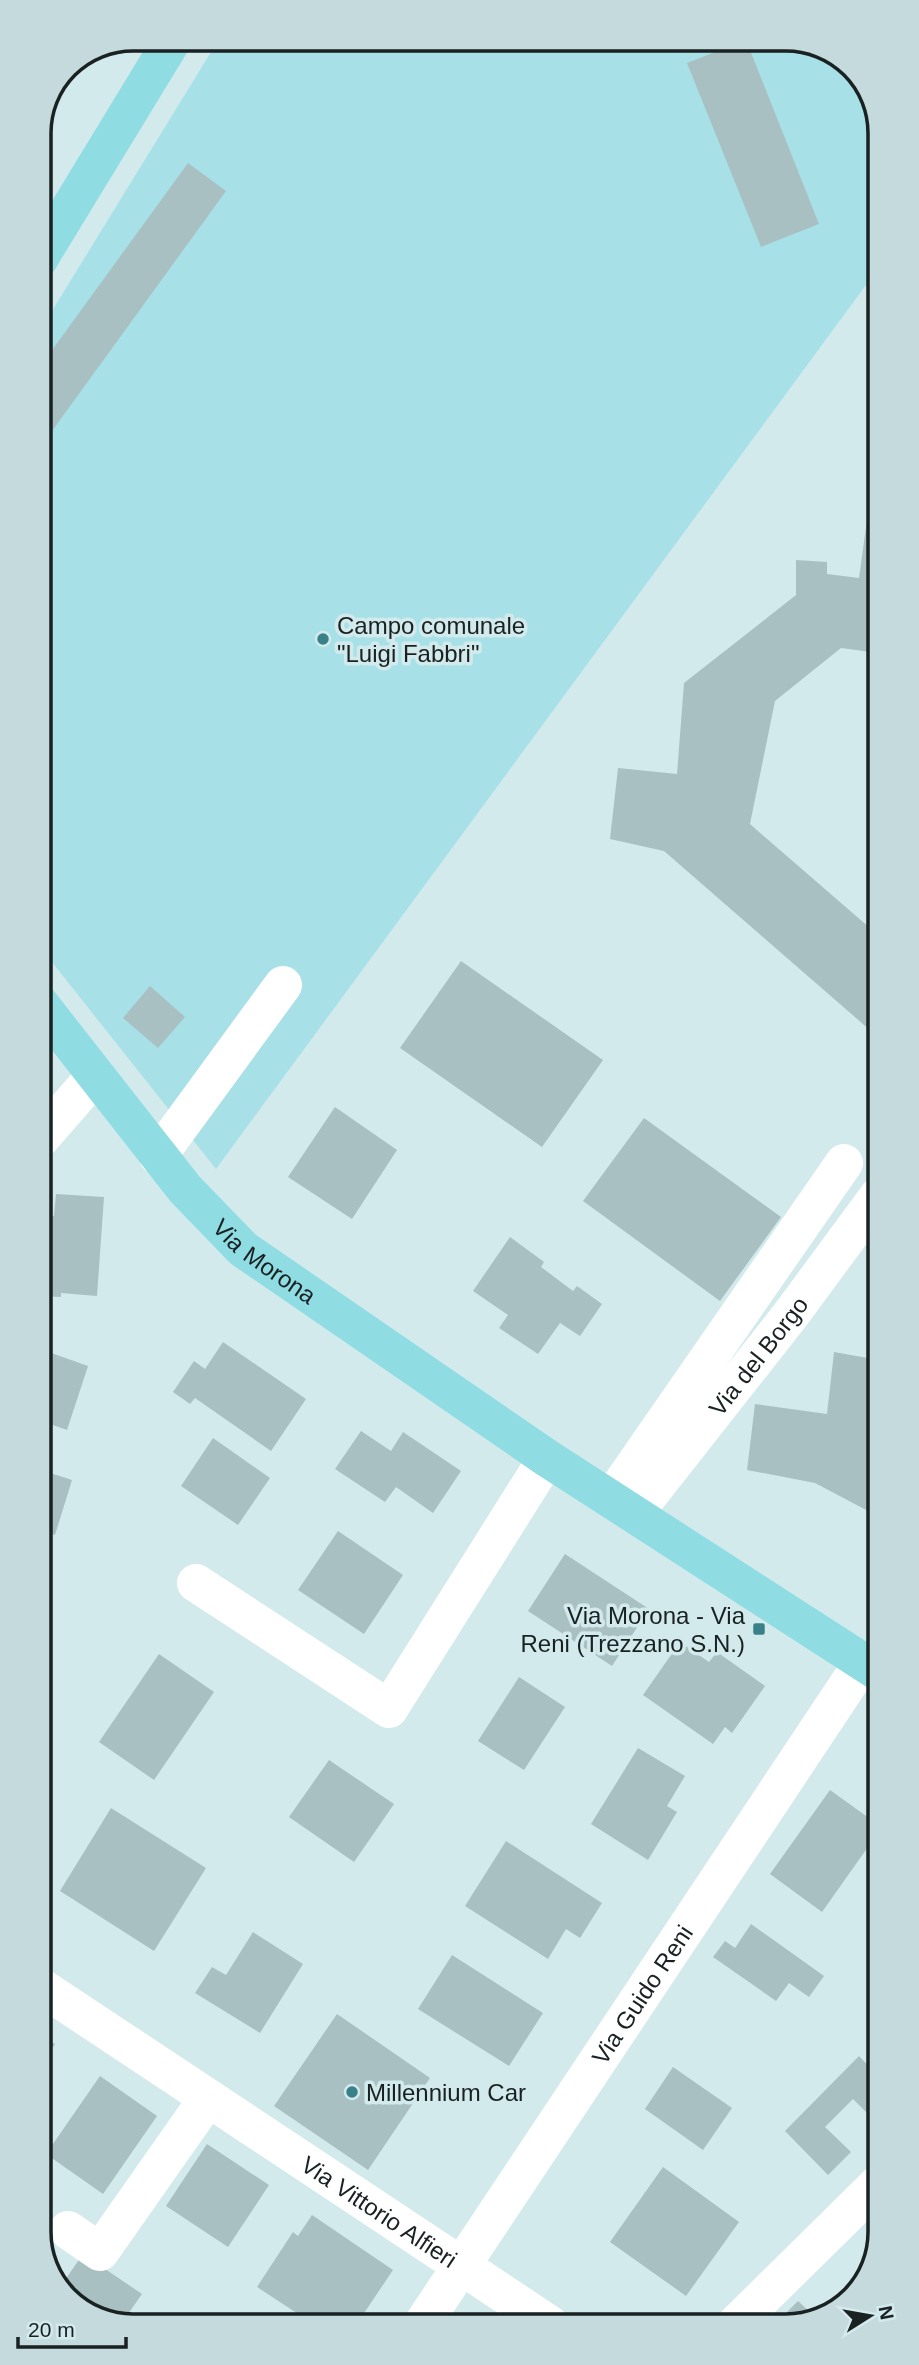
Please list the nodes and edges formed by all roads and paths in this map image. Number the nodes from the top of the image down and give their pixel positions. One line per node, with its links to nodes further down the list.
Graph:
1 (165, 51): 2 (main road)
2 (51, 239)
3 (283, 985): 7 (street)
4 (51, 1018): 5 (main road, Via Morona)
5 (95, 1076): 6 (street); 7 (main road, Via Morona)
6 (51, 1126)
7 (159, 1156): 10 (main road, Via Morona)
8 (844, 1163): 11 (street)
9 (868, 1210): 11 (street, Via del Borgo)
10 (547, 1458): 11 (main road, Via Morona); 12 (street)
11 (623, 1506): 13 (main road, Via Morona)
12 (196, 1583)
13 (868, 1665)
14 (868, 1671): 19 (street, Via Guido Reni)
15 (51, 1994): 16 (street, Via Vittorio Alfieri)
16 (208, 2098): 18 (street); 19 (street, Via Vittorio Alfieri)
17 (868, 2194): 22 (street)
18 (68, 2230)
19 (461, 2265): 20 (street, Via Guido Reni); 21 (street, Via Vittorio Alfieri)
20 (429, 2314)
21 (535, 2314)
22 (745, 2314)

